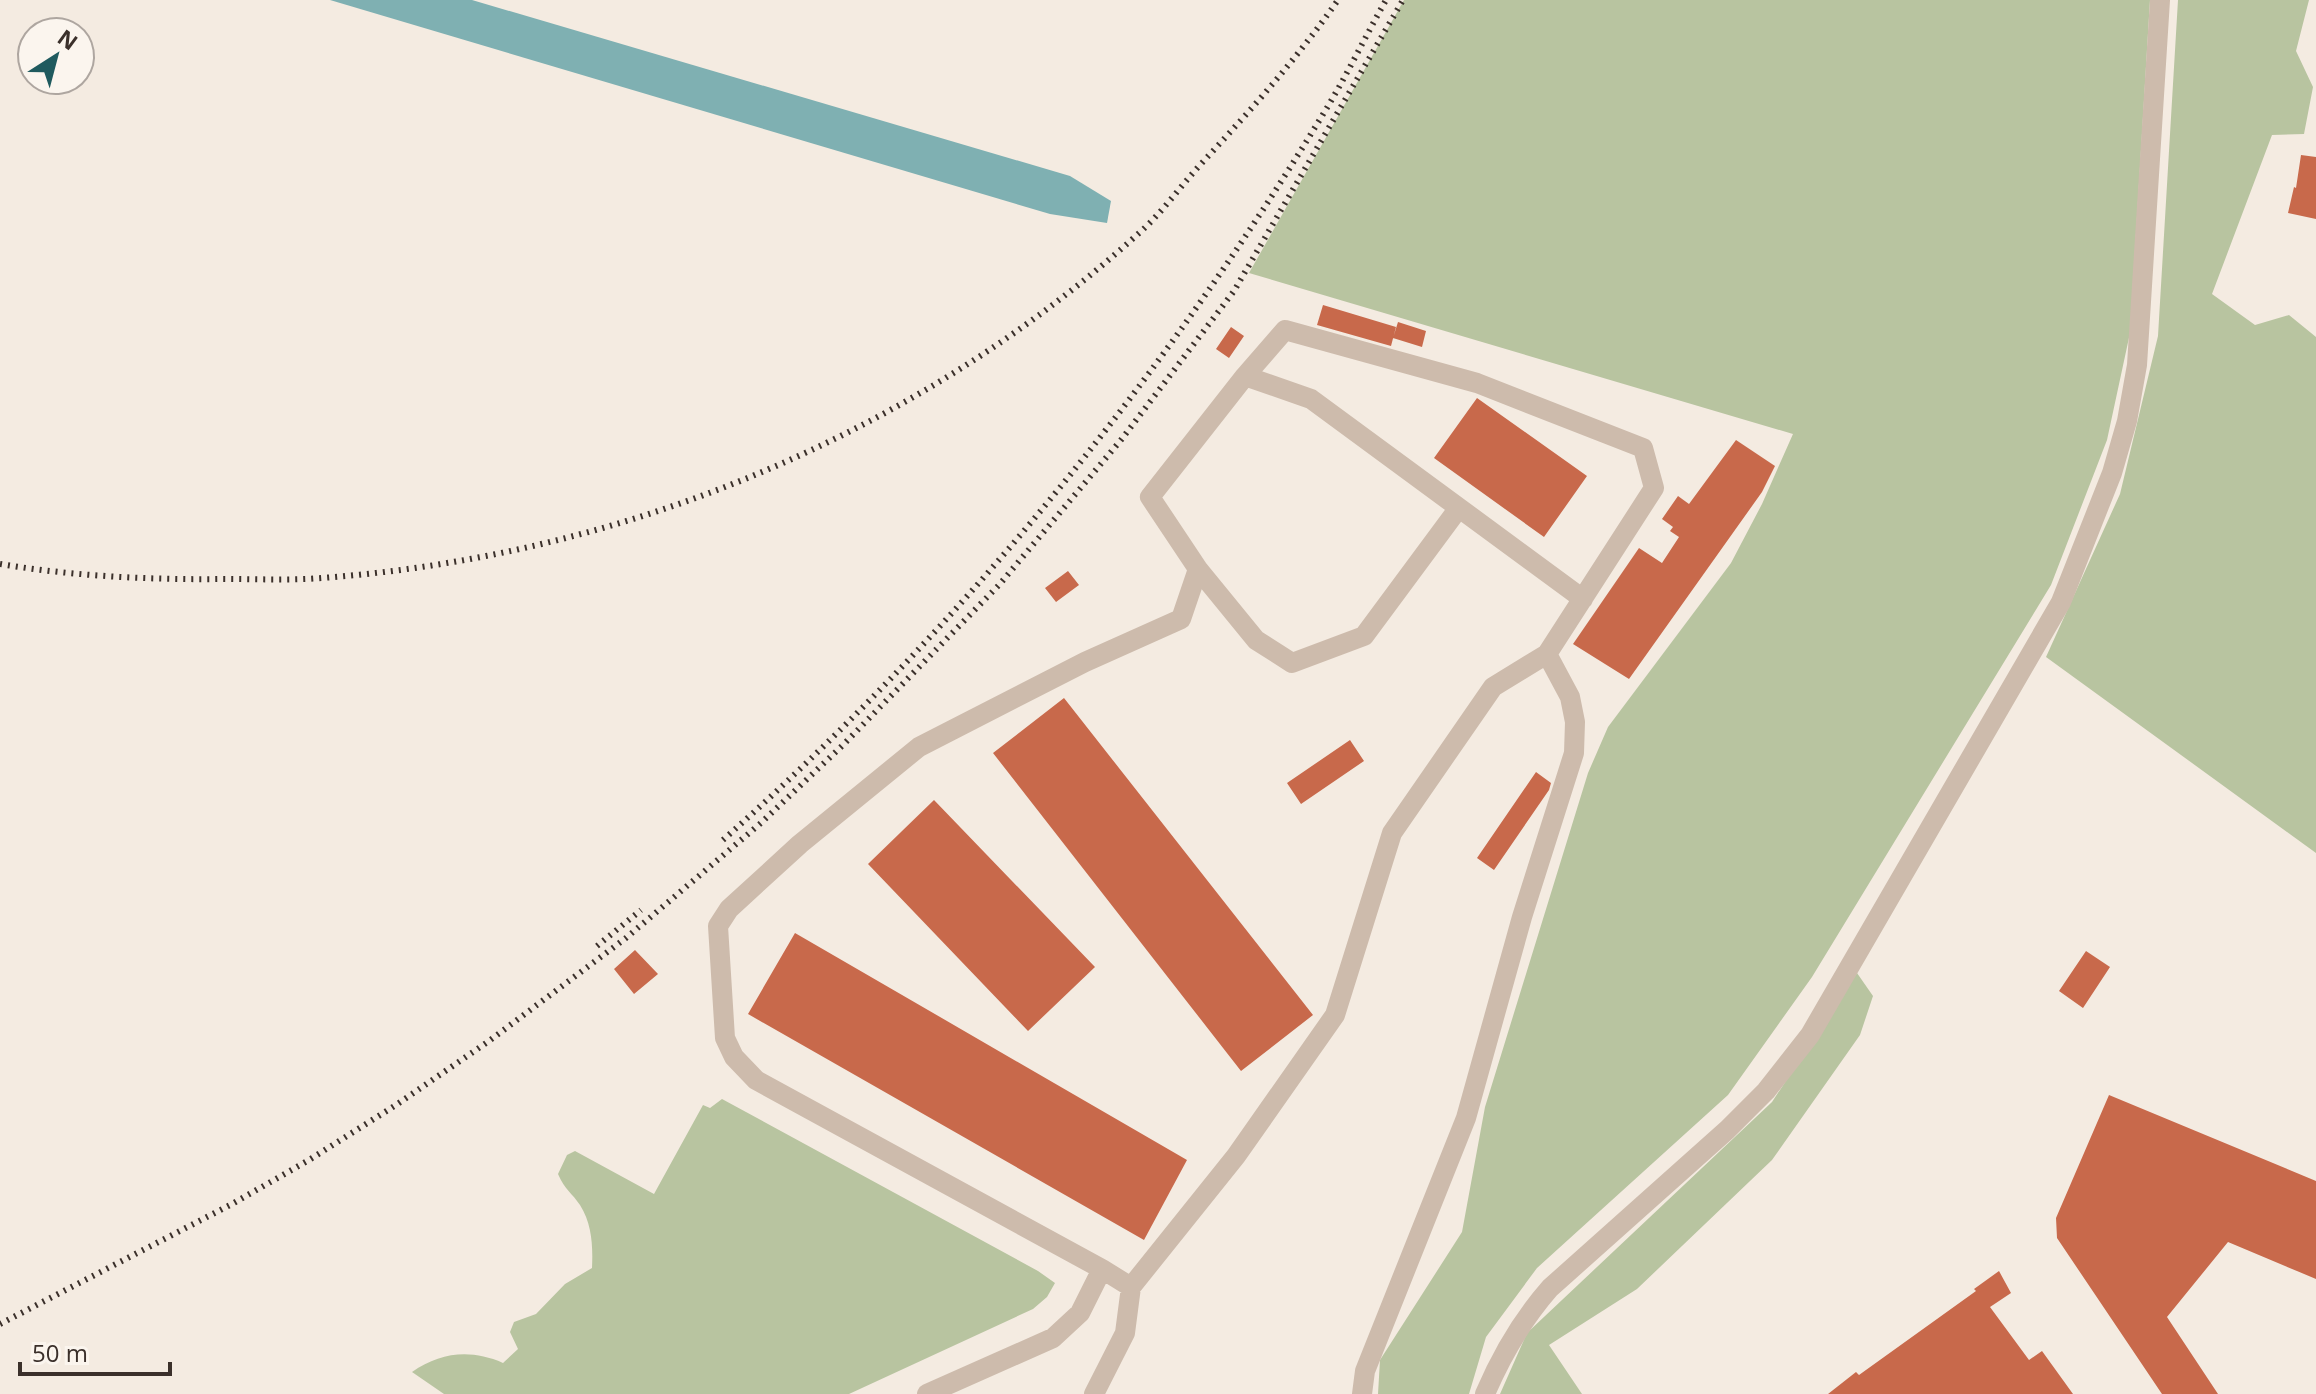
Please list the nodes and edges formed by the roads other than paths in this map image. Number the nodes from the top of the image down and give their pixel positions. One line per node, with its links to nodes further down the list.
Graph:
1 (2160, 0): 12 (street)
2 (1245, 376): 3 (street); 4 (street); 5 (street)
3 (1458, 509): 4 (street); 5 (street)
4 (1198, 569): 7 (street)
5 (1583, 599): 6 (street)
6 (1547, 654): 8 (street); 11 (street)
7 (1102, 1269): 8 (street); 9 (street)
8 (1131, 1287): 10 (street)
9 (927, 1394)
10 (1094, 1394)
11 (1362, 1394)
12 (1485, 1394)

